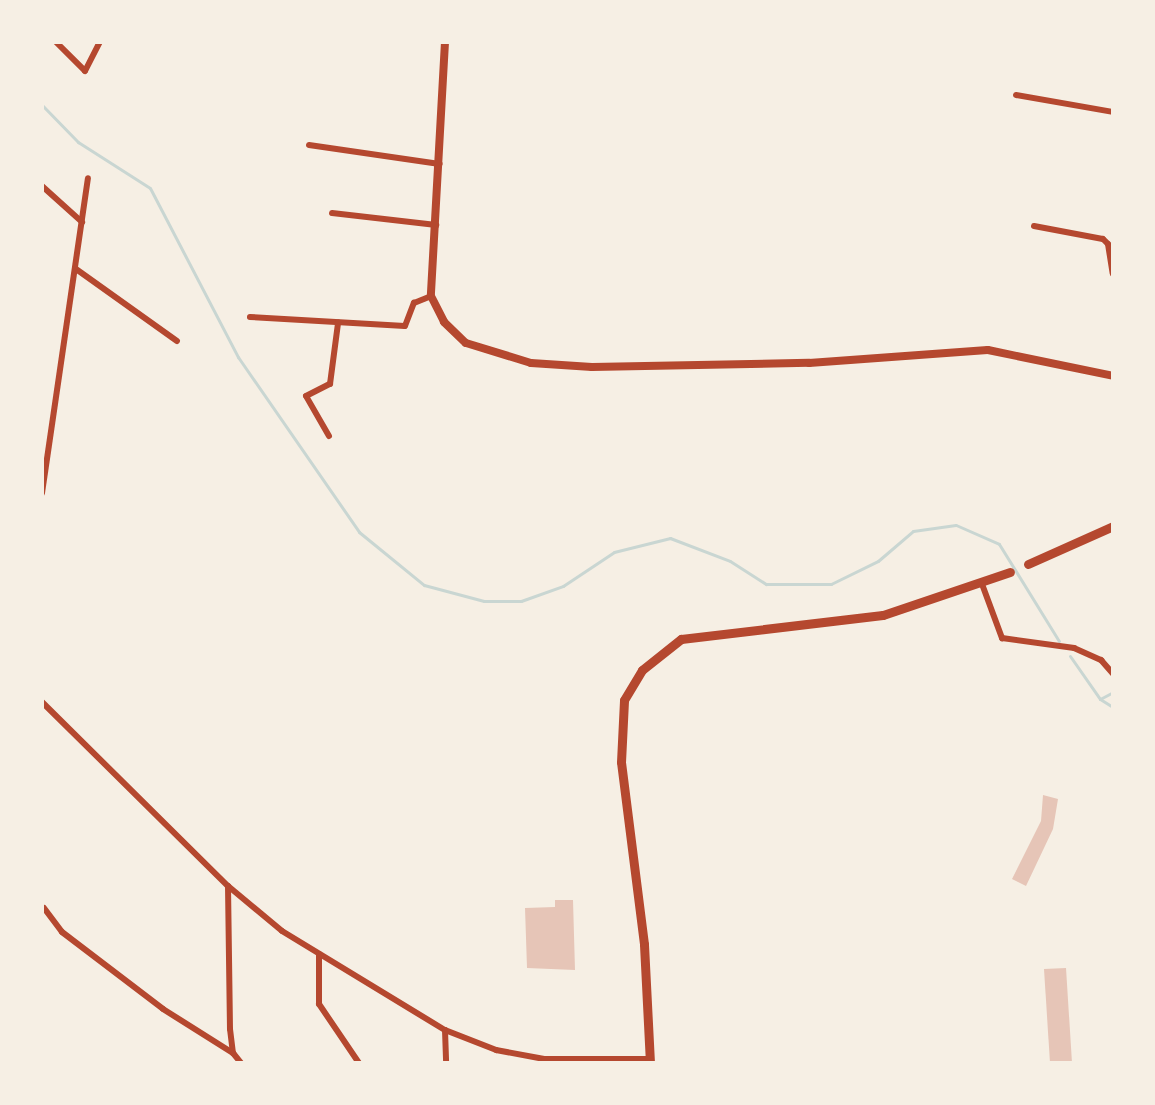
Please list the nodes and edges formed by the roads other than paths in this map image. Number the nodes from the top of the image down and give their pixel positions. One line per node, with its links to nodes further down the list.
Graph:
1 (56, 42): 2 (street)
2 (100, 42)
3 (445, 42): 7 (street)
4 (1016, 95): 5 (street)
5 (1113, 112)
6 (309, 145): 7 (street)
7 (441, 164): 12 (street)
8 (88, 178): 11 (street)
9 (42, 186): 11 (street)
10 (332, 213): 12 (street)
11 (82, 222): 14 (street)
12 (436, 225): 16 (street)
13 (1034, 226): 15 (street)
14 (76, 269): 19 (street); 22 (street)
15 (1113, 274)
16 (431, 296): 18 (street); 20 (street)
17 (250, 317): 18 (street)
18 (338, 323): 21 (street)
19 (177, 341)
20 (1113, 376)
21 (329, 436)
22 (42, 489)
23 (1113, 526): 24 (main road)
24 (1028, 564): 25 (street)
25 (1010, 572): 26 (main road)
26 (982, 584): 27 (street); 35 (main road)
27 (1113, 674)
28 (42, 702): 29 (street)
29 (228, 886): 31 (street); 33 (street)
30 (44, 908): 33 (street)
31 (319, 954): 32 (street); 37 (street)
32 (445, 1030): 34 (street); 38 (street)
33 (233, 1053): 36 (street)
34 (544, 1061): 35 (street)
35 (650, 1061)
36 (241, 1063)
37 (359, 1063)
38 (446, 1063)

